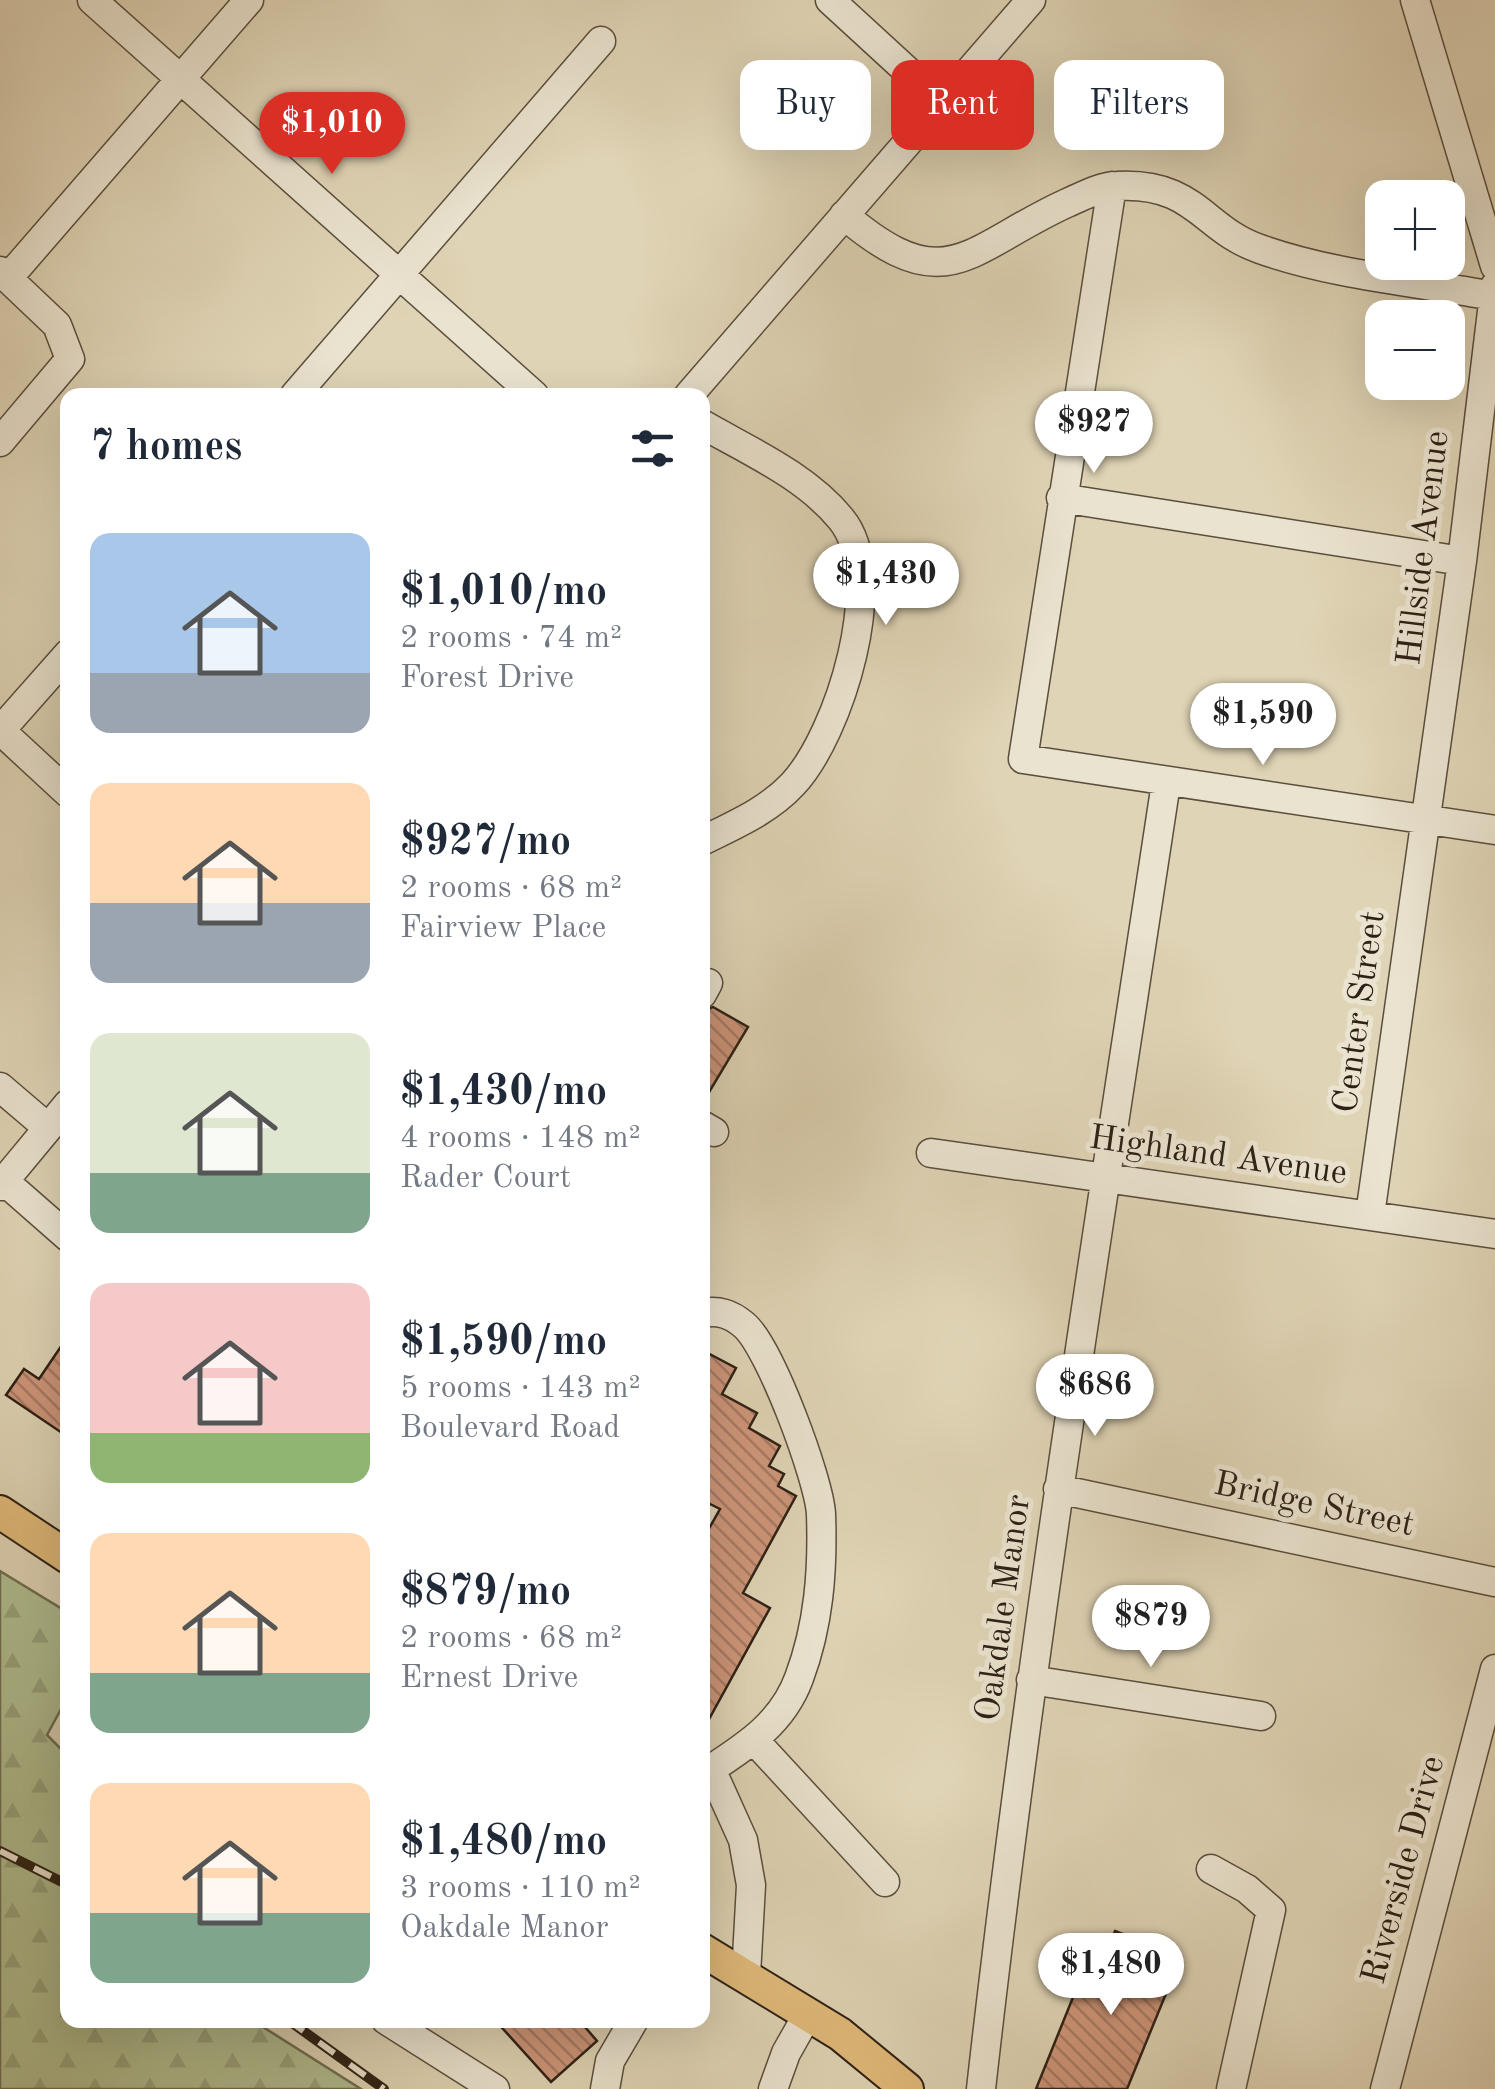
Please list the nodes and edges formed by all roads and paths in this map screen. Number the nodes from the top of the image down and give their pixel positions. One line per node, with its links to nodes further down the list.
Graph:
1 (92, 0): 9 (street)
2 (249, 0): 9 (street)
3 (830, 0): 7 (street)
4 (1031, 0): 8 (street)
5 (1415, 0): 13 (street)
6 (601, 41): 15 (street)
7 (895, 60)
8 (977, 60)
9 (180, 78): 14 (street); 15 (street)
10 (899, 150): 12 (street)
11 (1112, 186): 12 (street); 16 (street); 22 (street)
12 (844, 215): 19 (street)
13 (1495, 266)
14 (4, 274): 21 (street)
15 (399, 276): 17 (street); 18 (street)
16 (1494, 291): 23 (street, Hillside Avenue)
17 (301, 388)
18 (526, 388)
19 (695, 388)
20 (710, 429): 30 (street)
21 (0, 442)
22 (1061, 498): 23 (street); 26 (street)
23 (1462, 561): 28 (street, Hillside Avenue)
24 (60, 663): 25 (street)
25 (0, 731): 27 (street)
26 (1166, 783): 28 (street); 35 (street, Oakdale Manor)
27 (60, 786)
28 (1426, 820): 29 (street); 37 (street, Center Street)
29 (1495, 830)
30 (710, 837)
31 (0, 1087): 33 (street)
32 (60, 1114): 33 (street)
33 (48, 1128): 36 (street)
34 (931, 1154): 35 (street, Highland Avenue)
35 (1106, 1178): 37 (street, Highland Avenue); 41 (street, Oakdale Manor)
36 (2, 1184): 38 (street)
37 (1370, 1215): 39 (street, Highland Avenue)
38 (60, 1231)
39 (1495, 1234)
40 (710, 1311): 48 (street)
41 (1058, 1490): 44 (street, Bridge Street); 46 (street, Oakdale Manor)
42 (0, 1512): 43 (main road)
43 (60, 1552)
44 (1495, 1582)
45 (1495, 1669): 64 (street, Riverside Drive)
46 (1032, 1680): 47 (street); 62 (street, Oakdale Manor)
47 (1261, 1716)
48 (754, 1740): 49 (street); 52 (street)
49 (710, 1766)
50 (710, 1774): 54 (street)
51 (1211, 1869): 63 (street)
52 (884, 1882)
53 (710, 1956): 54 (main road)
54 (746, 1975): 55 (main road)
55 (808, 2014): 58 (street); 61 (main road)
56 (399, 2028): 59 (street)
57 (629, 2028): 60 (street)
58 (774, 2088)
59 (495, 2089)
60 (605, 2089)
61 (906, 2089)
62 (981, 2089)
63 (1231, 2089)
64 (1385, 2089)

